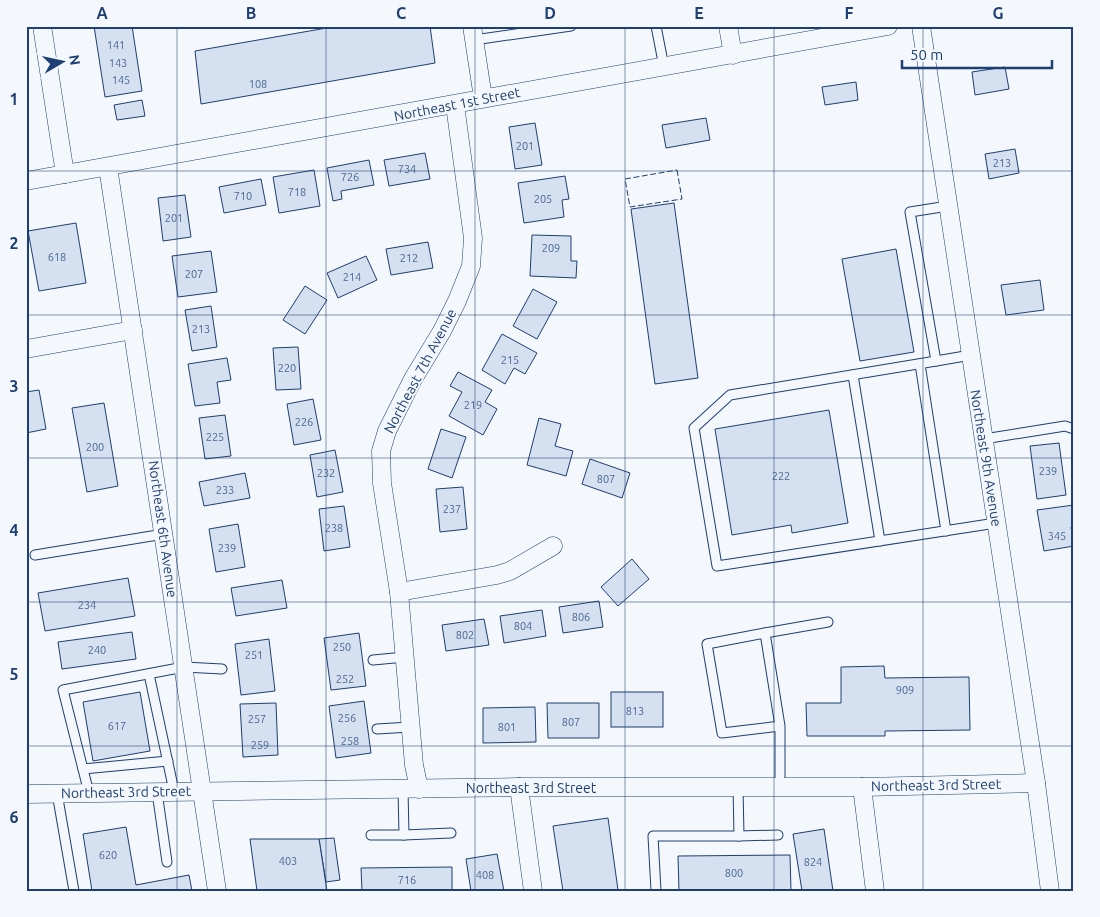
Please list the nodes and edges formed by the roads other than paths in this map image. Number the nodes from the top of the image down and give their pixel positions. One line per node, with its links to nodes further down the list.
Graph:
1 (42, 26): 13 (street)
2 (572, 26): 7 (lane)
3 (656, 26): 9 (lane)
4 (728, 26): 8 (street)
5 (888, 26): 8 (street, Northeast 1st Street)
6 (920, 26): 15 (street, Northeast 9th Avenue)
7 (473, 33): 10 (street)
8 (732, 55): 9 (street, Northeast 1st Street)
9 (664, 67): 10 (street, Northeast 1st Street)
10 (483, 98): 11 (street, Northeast 1st Street)
11 (455, 105): 12 (street, Northeast 1st Street); 30 (street, Northeast 7th Avenue)
12 (108, 167): 13 (street, Northeast 1st Street); 16 (street, Northeast 6th Avenue)
13 (65, 174): 14 (street, Northeast 1st Street)
14 (26, 181)
15 (948, 206): 18 (street, Northeast 9th Avenue); 19 (lane)
16 (134, 330): 17 (street); 26 (street, Northeast 6th Avenue)
17 (26, 349)
18 (971, 355): 19 (lane); 23 (street, Northeast 9th Avenue)
19 (936, 361): 20 (lane)
20 (920, 364): 21 (lane); 25 (lane)
21 (853, 375): 27 (lane); 27 (lane)
22 (1074, 429): 23 (lane)
23 (984, 439): 24 (street, Northeast 9th Avenue)
24 (996, 523): 25 (lane); 43 (street, Northeast 9th Avenue)
25 (946, 531): 27 (lane)
26 (164, 534): 29 (lane); 35 (street, Northeast 6th Avenue)
27 (880, 541)
28 (553, 546): 30 (street)
29 (35, 555)
30 (399, 592): 33 (street, Northeast 7th Avenue)
31 (828, 622): 32 (lane)
32 (765, 632): 38 (lane); 38 (lane)
33 (405, 657): 34 (lane); 39 (street, Northeast 7th Avenue)
34 (373, 660)
35 (184, 667): 36 (lane); 37 (lane); 49 (street, Northeast 6th Avenue)
36 (222, 669)
37 (149, 674): 41 (lane); 42 (lane)
38 (780, 726): 47 (lane)
39 (410, 727): 40 (lane); 48 (street, Northeast 7th Avenue)
40 (377, 729)
41 (168, 761): 42 (lane); 50 (lane)
42 (83, 769): 52 (lane)
43 (1036, 783): 44 (street, Northeast 3rd Street); 65 (street, Northeast 9th Avenue)
44 (862, 786): 47 (street, Northeast 3rd Street); 64 (street)
45 (519, 787): 46 (street, Northeast 3rd Street); 48 (street, Northeast 3rd Street); 62 (street)
46 (738, 787): 47 (street, Northeast 3rd Street); 58 (lane)
47 (780, 787)
48 (411, 789): 49 (street, Northeast 3rd Street); 56 (lane)
49 (202, 791): 50 (street, Northeast 3rd Street); 61 (street, Northeast 6th Avenue)
50 (165, 792): 52 (street, Northeast 3rd Street); 59 (lane)
51 (57, 793): 52 (street, Northeast 3rd Street); 53 (street, Northeast 3rd Street); 60 (lane)
52 (89, 793)
53 (26, 794)
54 (451, 833): 56 (lane)
55 (371, 835): 56 (lane)
56 (404, 835)
57 (778, 835): 58 (lane)
58 (739, 836): 63 (lane)
59 (167, 862)
60 (74, 891)
61 (217, 891)
62 (533, 891)
63 (656, 891)
64 (875, 891)
65 (1050, 891)

